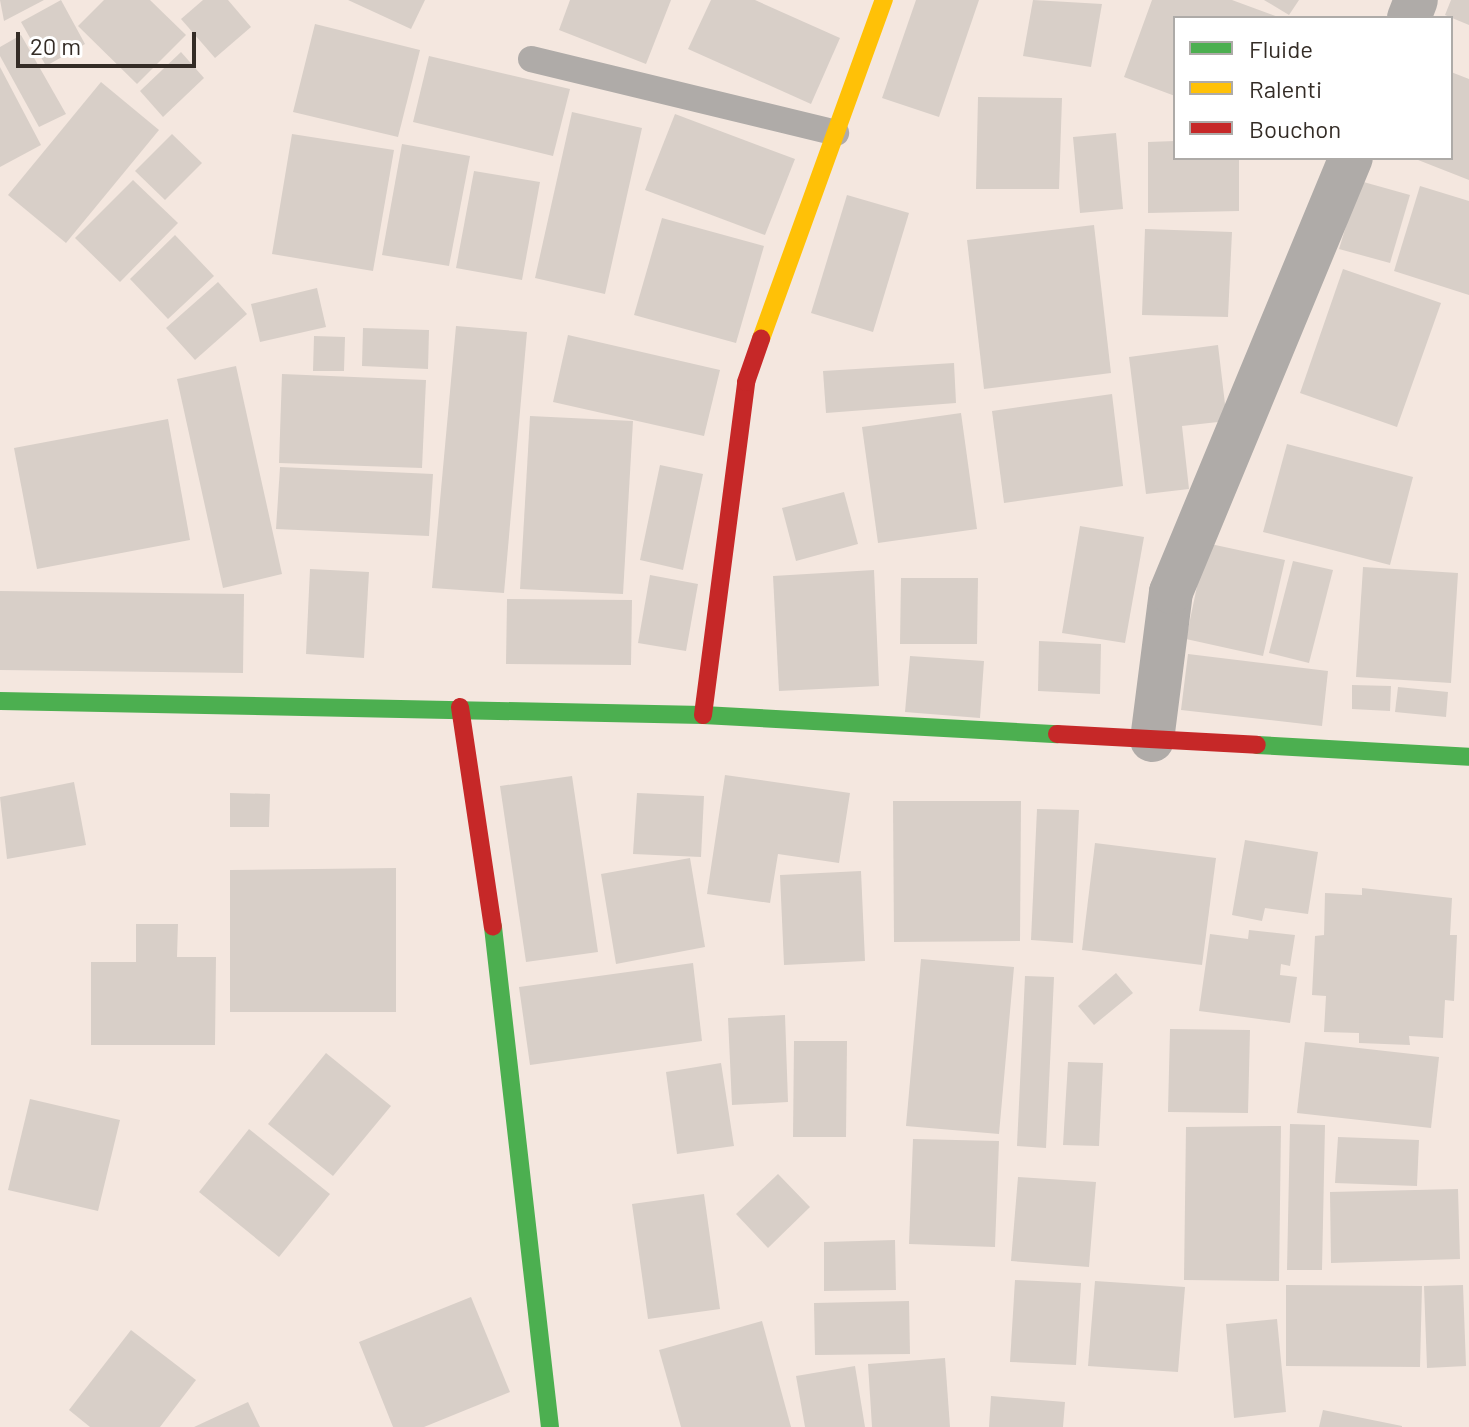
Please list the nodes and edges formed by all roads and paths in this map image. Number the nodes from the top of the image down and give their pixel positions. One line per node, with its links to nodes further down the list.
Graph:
1 (884, 0): 3 (street)
2 (531, 59): 3 (lane)
3 (836, 133): 7 (street)
4 (1350, 160): 8 (street)
5 (0, 701): 6 (street)
6 (460, 707): 7 (street); 10 (street)
7 (703, 715): 8 (street)
8 (1152, 740): 9 (street)
9 (1469, 757)
10 (550, 1427)

